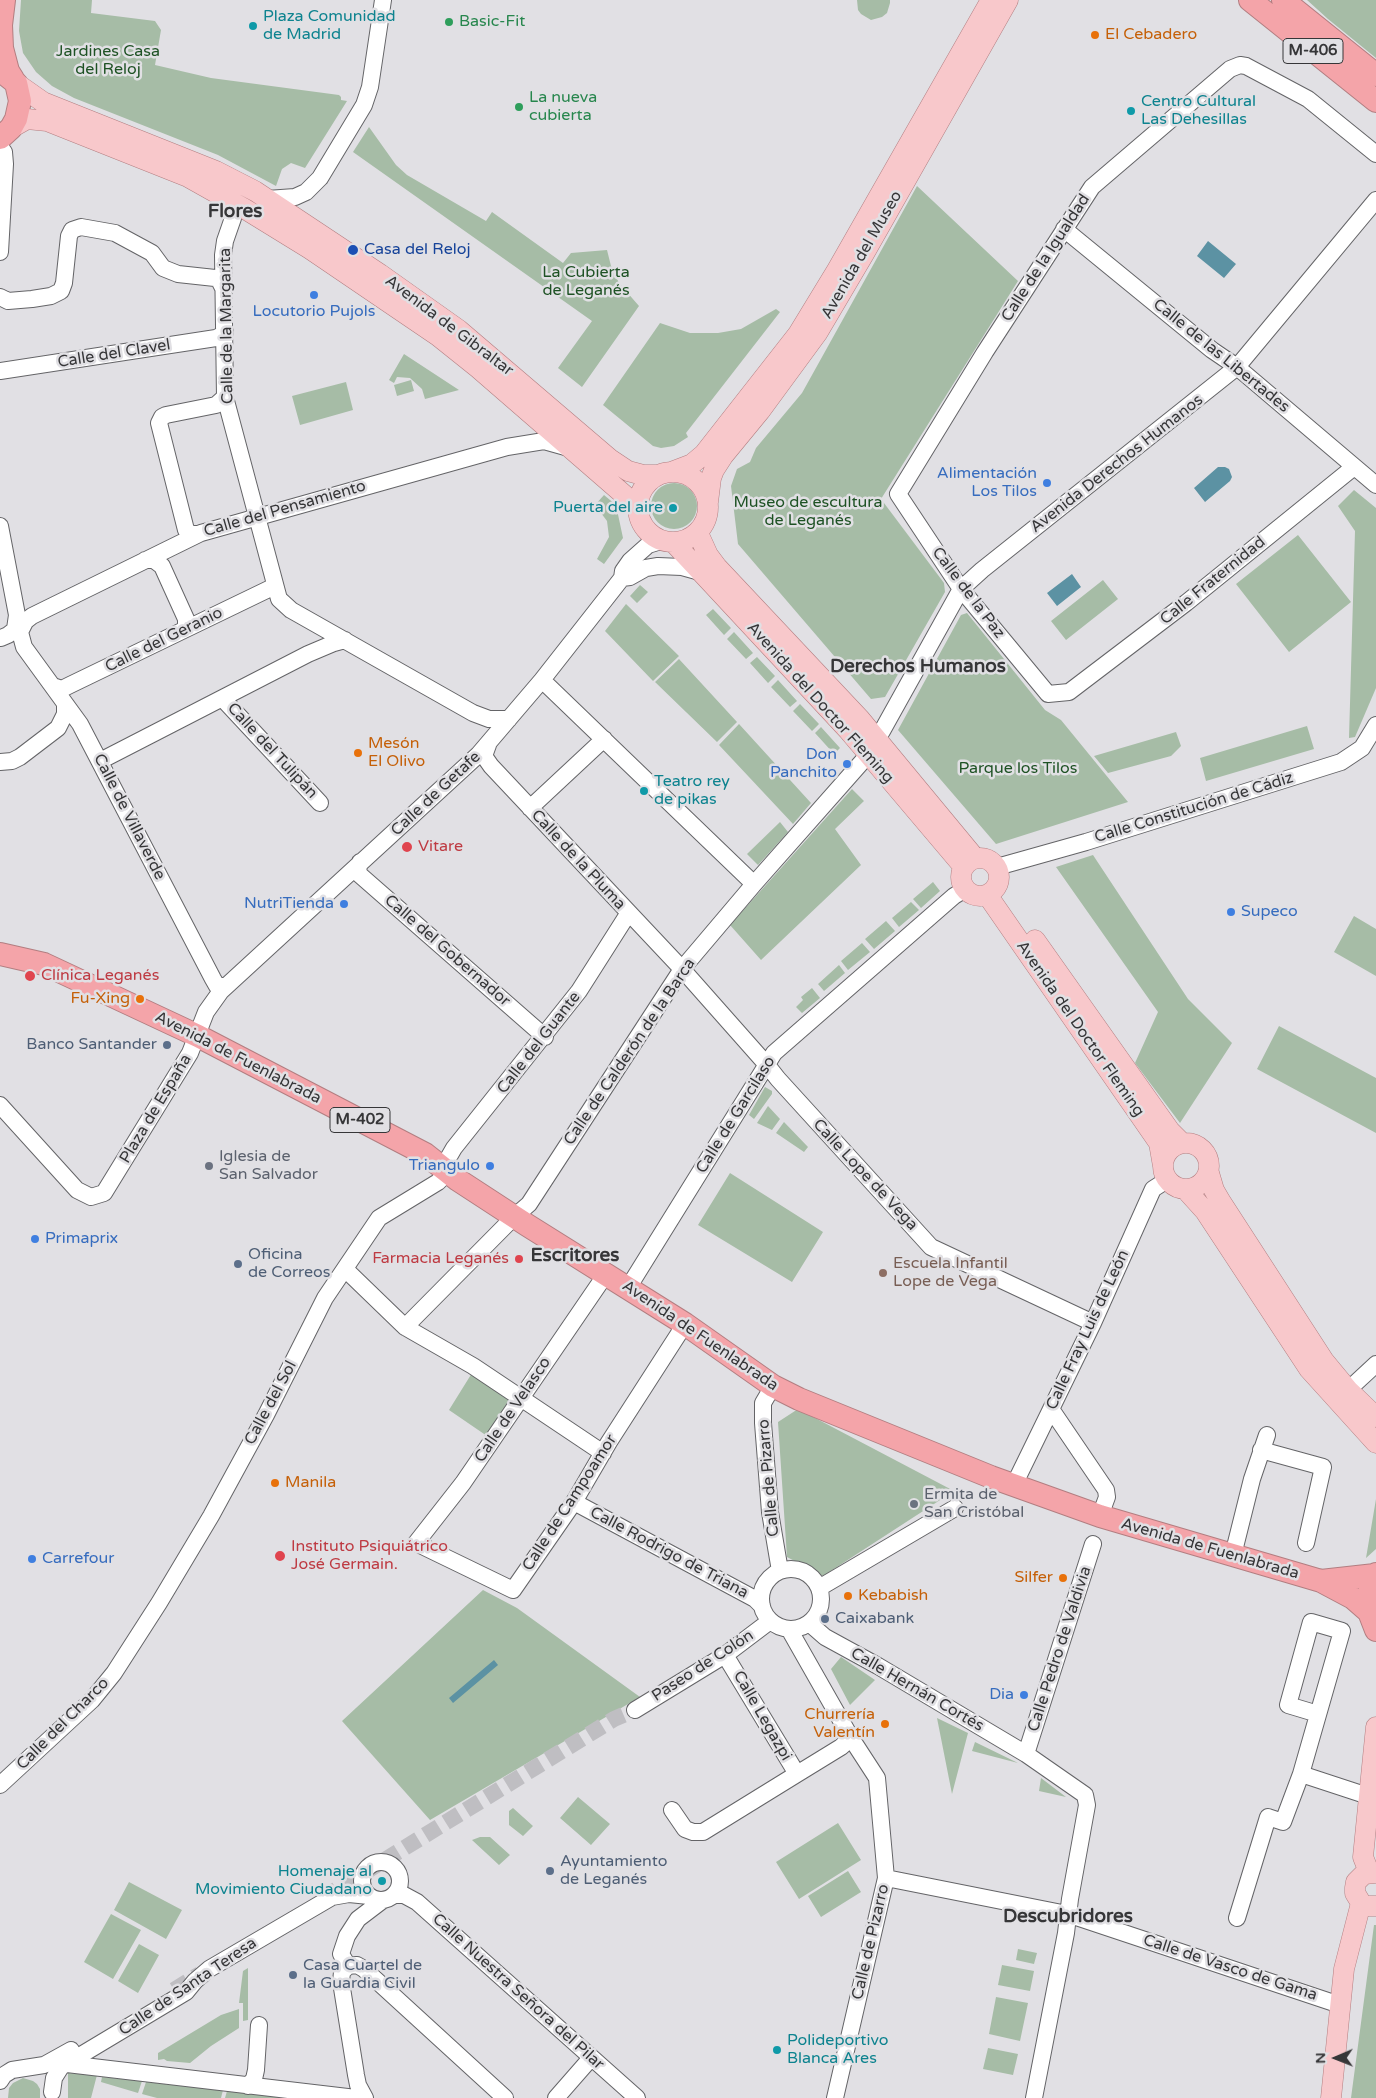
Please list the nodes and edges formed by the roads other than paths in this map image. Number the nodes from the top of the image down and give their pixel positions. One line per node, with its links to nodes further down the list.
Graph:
1 (4, 0): 8 (highway)
2 (382, 0): 12 (street)
3 (991, 0): 27 (main road, Avenida del Museo)
4 (1008, 0): 30 (main road, Avenida del Museo)
5 (1250, 0): 9 (highway, M-406)
6 (1283, 0): 7 (highway, M-406)
7 (1376, 76)
8 (10, 78): 10 (highway); 14 (main road, Avenida de Gibraltar)
9 (1376, 101)
10 (4, 138): 13 (main road, Avenida de Gibraltar); 18 (street)
11 (1376, 154): 17 (street, Calle de la Igualdad)
12 (306, 192): 14 (street); 16 (street)
13 (228, 199): 19 (street, Calle de la Margarita); 25 (main road, Avenida de Gibraltar)
14 (267, 199): 16 (main road, Avenida de Gibraltar)
15 (1376, 200): 22 (street, Avenida Derechos Humanos)
16 (310, 228): 27 (main road, Avenida de Gibraltar)
17 (1064, 229): 22 (street, Calle de las Libertades); 29 (street, Calle de la Igualdad)
18 (0, 252)
19 (223, 288): 20 (street); 21 (street, Calle de la Margarita)
20 (0, 297)
21 (225, 331): 23 (street, Calle del Clavel); 24 (street, Calle de la Margarita)
22 (1237, 367): 26 (street, Calle de las Libertades); 40 (street, Avenida Derechos Humanos)
23 (0, 371)
24 (225, 397): 32 (street, Calle de la Margarita); 35 (street)
25 (572, 449): 31 (main road, Avenida de Gibraltar); 32 (street, Calle del Pensamiento)
26 (1354, 467): 28 (street, Calle de las Libertades); 50 (street, Calle Fraternidad)
27 (664, 474): 30 (main road); 31 (main road)
28 (1376, 485)
29 (898, 494): 40 (street, Calle de la Paz)
30 (708, 502): 34 (main road)
31 (637, 506): 36 (main road)
32 (256, 516): 35 (street, Calle del Pensamiento); 41 (street, Calle de la Margarita)
33 (0, 526): 42 (street)
34 (698, 532): 36 (main road); 57 (main road, Avenida del Doctor Fleming)
35 (198, 534): 37 (street, Calle del Pensamiento)
36 (667, 542): 38 (main road, Avenida del Doctor Fleming); 39 (street, Calle de Getafe)
37 (145, 560): 42 (street, Calle del Pensamiento); 43 (street)
38 (700, 572): 39 (street, Calle de Getafe); 57 (main road, Avenida del Doctor Fleming)
39 (622, 578): 48 (street, Calle de Getafe)
40 (962, 589): 50 (street, Calle de la Paz); 57 (street, Avenida Derechos Humanos)
41 (277, 592): 43 (street, Calle del Geranio); 45 (street); 47 (street, Calle de la Margarita)
42 (25, 622): 44 (street, Calle de Villaverde); 46 (street)
43 (182, 631): 49 (street, Calle del Geranio)
44 (1, 638): 46 (street, Calle de Villaverde)
45 (346, 640): 47 (street, Calle del Tulipán); 53 (street)
46 (25, 650): 49 (street, Calle de Villaverde)
47 (308, 654): 51 (street, Calle del Tulipán)
48 (542, 680): 53 (street, Calle de Getafe); 55 (street)
49 (53, 686): 52 (street, Calle de Villaverde)
50 (1069, 692)
51 (223, 699): 58 (street, Calle del Tulipán); 60 (street, Calle del Tulipán)
52 (65, 704): 58 (street, Calle de Villaverde); 59 (street)
53 (509, 719): 56 (street, Calle de Getafe)
54 (1376, 725): 64 (street, Calle Constitución de Cádiz)
55 (604, 739): 61 (street); 65 (street)
56 (488, 745): 61 (street, Calle de la Pluma); 62 (street, Calle de Getafe)
57 (872, 746): 63 (main road, Avenida del Doctor Fleming); 65 (street, Calle de Calderón de la Barca)
58 (100, 761): 71 (street, Calle de Villaverde)
59 (0, 762)
60 (320, 803)
61 (530, 808): 68 (street, Calle de la Pluma)
62 (360, 862): 71 (street, Calle de Getafe); 73 (street, Calle del Gobernador)
63 (969, 862): 64 (main road); 66 (main road)
64 (997, 867): 67 (main road)
65 (754, 884): 70 (street, Calle de Calderón de la Barca)
66 (964, 890): 67 (main road); 74 (street, Calle de Garcilaso)
67 (993, 892): 76 (main road, Avenida del Doctor Fleming); 78 (main road, Avenida del Doctor Fleming)
68 (628, 914): 70 (street, Calle de la Pluma); 73 (street, Calle del Guante)
69 (0, 954): 72 (highway, Avenida de Fuenlabrada)
70 (682, 969): 74 (street, Calle Lope de Vega); 81 (street, Calle de Calderón de la Barca)
71 (224, 986): 72 (street, Plaza de España)
72 (198, 1036): 75 (street, Plaza de España); 77 (highway, Avenida de Fuenlabrada / M-402)
73 (544, 1037): 77 (street, Calle del Guante)
74 (767, 1065): 84 (street, Calle de Garcilaso); 85 (street, Calle Lope de Vega)
75 (0, 1105)
76 (1182, 1143): 78 (main road); 79 (main road)
77 (445, 1169): 81 (highway, Avenida de Fuenlabrada / M-402); 82 (street, Calle del Sol)
78 (1165, 1173): 80 (main road); 85 (street, Calle Fray Luis de León)
79 (1209, 1173): 80 (main road); 90 (main road)
80 (1186, 1190): 94 (main road)
81 (514, 1217): 83 (highway, Avenida de Fuenlabrada / M-402); 87 (street, Calle de Calderón de la Barca)
82 (345, 1269): 87 (street); 115 (street, Calle del Sol)
83 (606, 1274): 84 (highway, Avenida de Fuenlabrada / M-402); 91 (street, Calle de Velasco)
84 (628, 1288): 86 (highway, Avenida de Fuenlabrada / M-402)
85 (1093, 1323): 92 (street, Calle Fray Luis de León)
86 (685, 1324): 89 (highway, Avenida de Fuenlabrada / M-402); 95 (street, Calle de Campoamor)
87 (405, 1327): 91 (street)
88 (1376, 1364): 90 (street)
89 (773, 1386): 96 (highway, Avenida de Fuenlabrada / M-402); 104 (street, Calle de Pizarro)
90 (1348, 1390): 93 (main road)
91 (520, 1398): 95 (street); 100 (street, Calle de Velasco)
92 (1051, 1409): 96 (street, Calle Fray Luis de León); 99 (street, Avenida de Fuenlabrada)
93 (1376, 1417)
94 (1376, 1443)
95 (603, 1453): 97 (street, Calle de Campoamor)
96 (1014, 1486): 99 (highway, Avenida de Fuenlabrada / M-402)
97 (574, 1502): 100 (street, Calle de Campoamor); 108 (street, Calle Rodrigo de Triana)
98 (956, 1508): 107 (street)
99 (1100, 1516): 103 (highway, Avenida de Fuenlabrada / M-402)
100 (416, 1543)
101 (1306, 1543): 103 (street)
102 (1093, 1544): 120 (street, Calle Pedro de Valdivia)
103 (1233, 1555): 106 (highway, Avenida de Fuenlabrada / M-402)
104 (780, 1571): 107 (street); 108 (street)
105 (1376, 1575): 106 (highway, Avenida de Fuenlabrada); 111 (highway)
106 (1321, 1581): 111 (highway, Avenida de Fuenlabrada)
107 (819, 1588): 110 (street)
108 (762, 1606): 109 (street)
109 (770, 1621): 112 (street); 114 (street, Paseo de Colón)
110 (809, 1623): 112 (street); 120 (street, Calle Hernán Cortés)
111 (1374, 1624): 113 (main road)
112 (789, 1629): 119 (street, Calle de Pizarro)
113 (1376, 1634)
114 (725, 1655): 116 (street, Paseo de Colón); 121 (street, Calle Legazpi)
115 (122, 1661): 123 (street, Calle del Charco)
116 (635, 1710)
117 (1318, 1714): 117 (street); 122 (street)
118 (1376, 1727): 124 (main road)
119 (851, 1738): 121 (street, Calle Legazpi); 127 (street, Calle de Pizarro)
120 (1026, 1754): 131 (street, Calle Hernán Cortés)
121 (797, 1774): 125 (street)
122 (1301, 1774): 124 (street); 132 (street)
123 (0, 1785)
124 (1368, 1796): 126 (main road)
125 (672, 1810)
126 (1373, 1873): 129 (main road)
127 (886, 1878): 131 (street, Calle de Vasco de Gama); 148 (street, Calle de Pizarro)
128 (382, 1897): 133 (street); 134 (street, Calle de Santa Teresa); 137 (street, Calle Nuestra Señora del Pilar)
129 (1369, 1904): 135 (main road)
130 (327, 1908): 134 (street)
131 (1067, 1914): 135 (street, Calle de Vasco de Gama); 149 (street)
132 (1237, 1918)
133 (348, 1966): 144 (street); 145 (street)
134 (180, 1991): 138 (street, Calle de Santa Teresa); 139 (street)
135 (1340, 2004): 150 (main road)
136 (259, 2025): 141 (street)
137 (592, 2058): 146 (street); 147 (street, Calle Nuestra Señora del Pilar)
138 (67, 2064): 141 (street); 142 (street, Calle de Santa Teresa)
139 (29, 2068): 140 (street); 142 (street)
140 (1, 2079)
141 (248, 2086): 143 (street)
142 (52, 2095)
143 (356, 2098)
144 (365, 2098)
145 (505, 2098)
146 (556, 2098)
147 (637, 2098)
148 (835, 2098)
149 (1034, 2098)
150 (1330, 2098)

